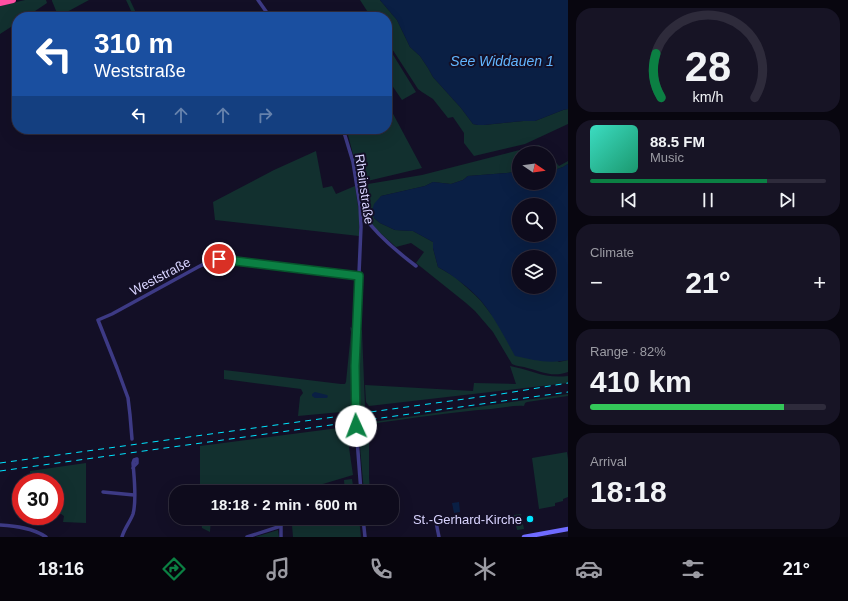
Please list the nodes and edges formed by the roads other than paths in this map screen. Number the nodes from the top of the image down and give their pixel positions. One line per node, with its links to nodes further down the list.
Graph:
1 (13, 0): 3 (highway)
2 (258, 0): 4 (street)
3 (0, 3)
4 (266, 12)
5 (345, 134): 6 (street, Rheinstraße)
6 (361, 213): 7 (street); 8 (street, Rheinstraße)
7 (369, 223): 8 (street); 9 (street)
8 (361, 227): 10 (street, Rheinstraße)
9 (416, 266)
10 (359, 276): 11 (street, Weststraße); 13 (street, Rheinstraße, bridge)
11 (132, 439)
12 (133, 468): 15 (street)
13 (360, 485)
14 (103, 492): 15 (street)
15 (134, 495): 21 (street)
16 (436, 522): 25 (street)
17 (0, 525): 20 (street)
18 (364, 525): 24 (street)
19 (568, 530): 26 (main road)
20 (46, 537)
21 (122, 537)
22 (247, 537): 23 (street)
23 (280, 537)
24 (365, 537)
25 (439, 537)
26 (524, 537)

